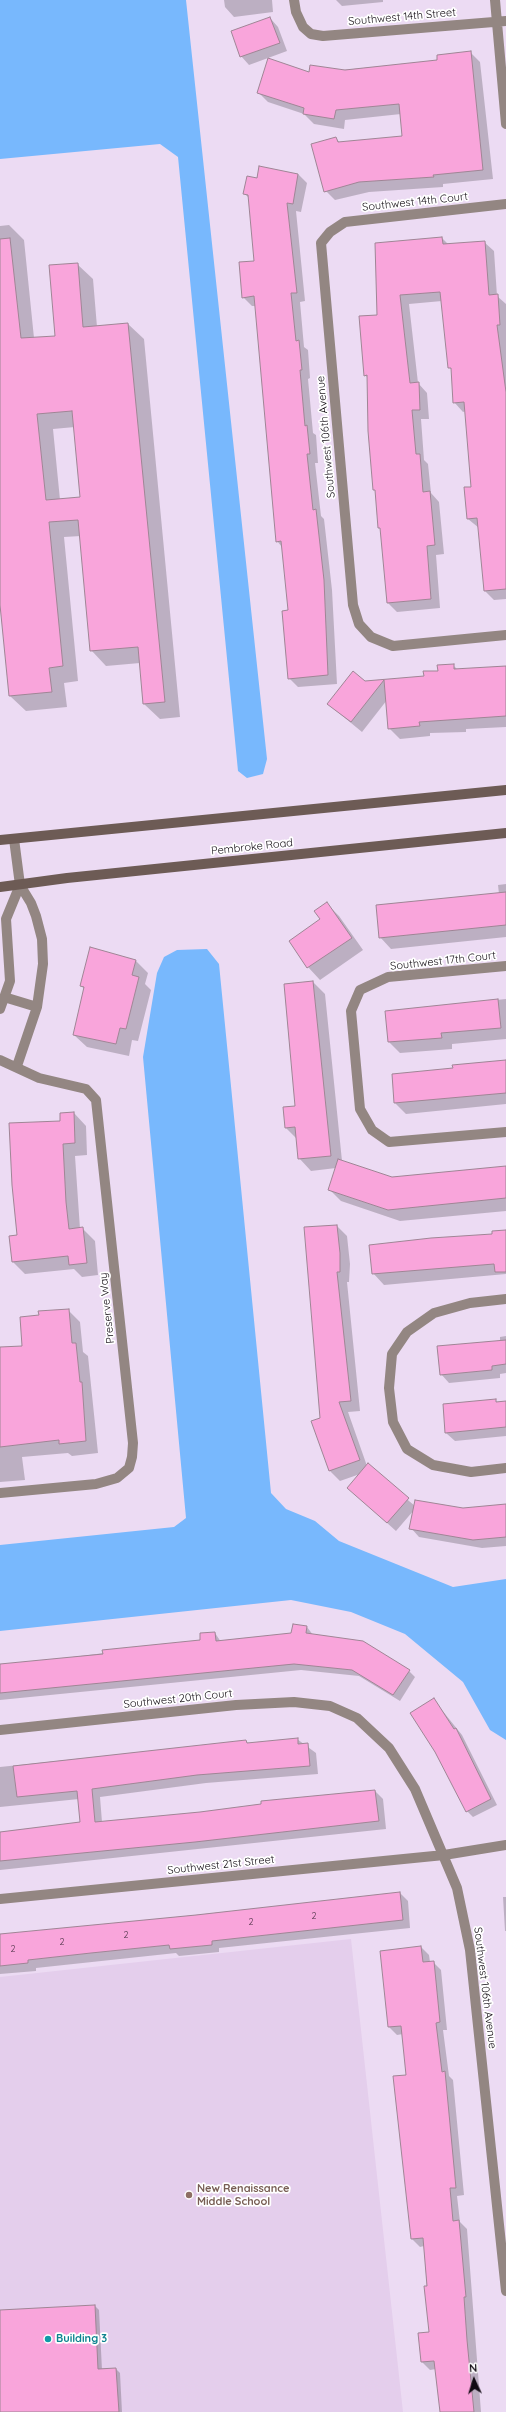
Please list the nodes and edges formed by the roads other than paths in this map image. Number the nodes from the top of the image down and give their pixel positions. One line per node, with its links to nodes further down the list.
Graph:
1 (294, 0): 3 (street, Southwest 14th Street)
2 (495, 0): 3 (street)
3 (502, 21): 4 (street)
4 (506, 124)
5 (506, 204): 6 (street, Southwest 14th Court)
6 (330, 232): 7 (street, Southwest 106th Avenue)
7 (506, 635)
8 (506, 790): 10 (main road)
9 (506, 833): 12 (main road, Pembroke Road)
10 (14, 839): 11 (main road); 12 (street)
11 (0, 840)
12 (20, 885): 13 (main road, Pembroke Road); 15 (street); 16 (street)
13 (0, 887)
14 (506, 966): 20 (street, Southwest 17th Court)
15 (4, 997): 16 (street); 17 (street)
16 (37, 1007): 19 (street)
17 (0, 1009)
18 (0, 1060): 19 (street, Preserve Way)
19 (17, 1066): 23 (street, Preserve Way)
20 (506, 1132)
21 (506, 1299): 22 (street)
22 (506, 1468)
23 (0, 1493)
24 (357, 1718): 25 (street, Southwest 20th Court); 27 (street, Southwest 106th Avenue)
25 (0, 1730)
26 (506, 1845): 27 (street, Southwest 21st Street)
27 (444, 1855): 28 (street, Southwest 21st Street); 29 (street, Southwest 106th Avenue)
28 (0, 1899)
29 (506, 2291)

